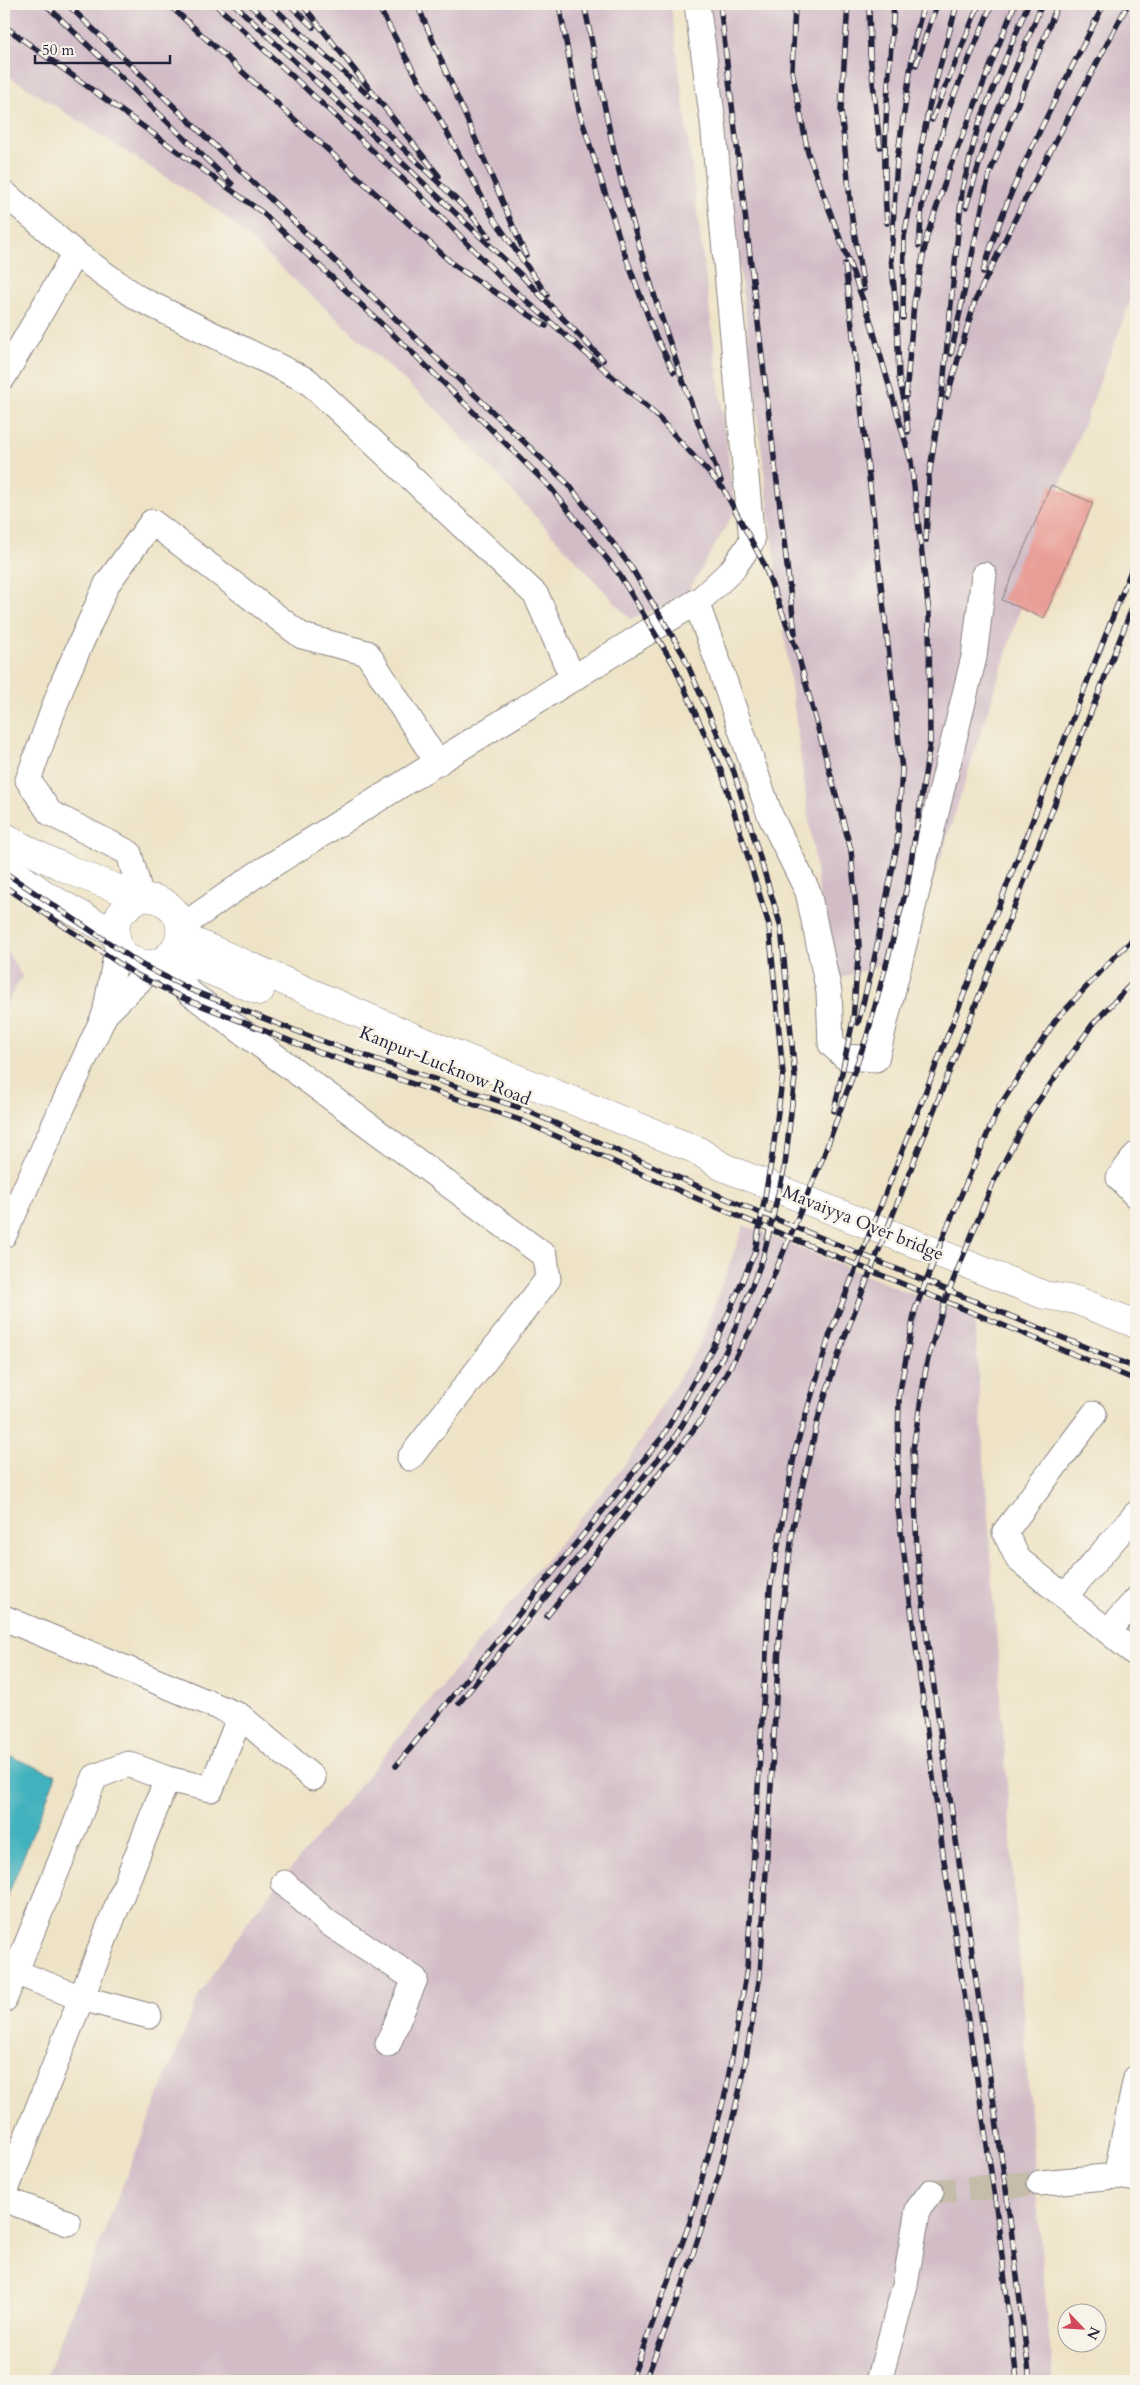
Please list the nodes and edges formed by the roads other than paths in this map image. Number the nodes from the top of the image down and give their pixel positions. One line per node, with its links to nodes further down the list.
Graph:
1 (697, 4): 6 (street)
2 (4, 193): 3 (street)
3 (75, 253): 4 (street); 7 (street)
4 (4, 376)
5 (984, 575): 6 (street)
6 (696, 602): 7 (street)
7 (573, 679): 8 (street)
8 (438, 763): 11 (street); 12 (street)
9 (4, 836): 11 (main road, Kanpur-Lucknow Road)
10 (4, 866): 13 (main road, Kanpur-Lucknow Road)
11 (141, 897): 12 (main road, Kanpur-Lucknow Road); 13 (main road)
12 (171, 938): 13 (main road, Kanpur-Lucknow Road); 14 (street); 16 (main road, Kanpur-Lucknow Road); 23 (street)
13 (116, 939): 14 (street)
14 (104, 1014): 18 (street)
15 (1136, 1155): 17 (street)
16 (756, 1180): 19 (main road, Mavaiyya Over bridge)
17 (1136, 1196)
18 (4, 1235)
19 (1044, 1295): 20 (main road); 21 (main road)
20 (1136, 1324)
21 (1136, 1343)
22 (1094, 1414): 25 (street)
23 (410, 1458)
24 (1136, 1514): 25 (street)
25 (1065, 1596): 28 (street)
26 (1136, 1600): 28 (street)
27 (4, 1618): 30 (street)
28 (1108, 1632): 29 (street)
29 (1136, 1654)
30 (240, 1716): 31 (street); 32 (street)
31 (167, 1778): 34 (street); 35 (street)
32 (313, 1778)
33 (284, 1883): 38 (street)
34 (15, 1972): 35 (street); 36 (street)
35 (81, 1998): 37 (street); 43 (street)
36 (4, 2000)
37 (148, 2016)
38 (388, 2044)
39 (1136, 2078): 40 (street)
40 (1126, 2178): 41 (street)
41 (1040, 2183)
42 (931, 2192): 46 (street)
43 (4, 2195)
44 (4, 2200): 45 (street)
45 (68, 2223)
46 (879, 2381)

